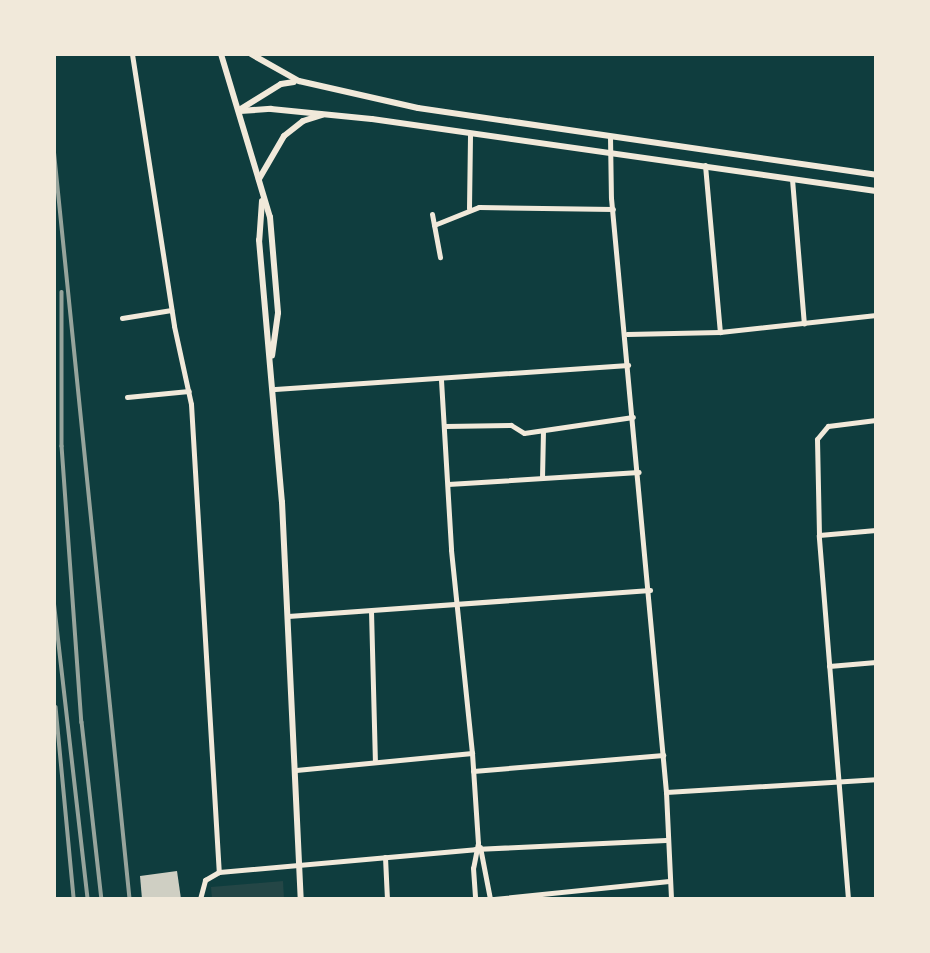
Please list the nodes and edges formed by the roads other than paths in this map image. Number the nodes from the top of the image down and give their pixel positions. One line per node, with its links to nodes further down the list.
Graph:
1 (132, 54): 21 (street)
2 (221, 54): 5 (street)
3 (251, 54): 4 (street)
4 (299, 81): 5 (street); 8 (street)
5 (240, 111): 6 (street); 13 (street)
6 (325, 114): 7 (street); 13 (street)
7 (470, 133): 9 (street); 16 (street)
8 (610, 136): 9 (street); 11 (street)
9 (610, 150): 10 (street); 17 (street)
10 (705, 165): 12 (street); 25 (street)
11 (876, 175)
12 (792, 179): 14 (street); 24 (street)
13 (259, 181): 15 (street)
14 (876, 191)
15 (262, 201): 27 (street); 27 (street)
16 (469, 208): 17 (street); 19 (street)
17 (613, 209): 26 (street)
18 (432, 214): 19 (street)
19 (434, 225): 20 (street)
20 (440, 257)
21 (171, 310): 23 (street); 31 (street)
22 (876, 315): 24 (street)
23 (122, 318)
24 (804, 324): 25 (street)
25 (720, 332): 26 (street)
26 (626, 334): 28 (street)
27 (272, 356): 30 (street)
28 (628, 365): 29 (street); 33 (street)
29 (440, 380): 30 (street); 35 (street)
30 (275, 389): 45 (street)
31 (189, 391): 32 (street); 60 (street)
32 (127, 397)
33 (633, 417): 36 (street); 37 (street)
34 (876, 421): 41 (street)
35 (444, 426): 36 (street); 39 (street)
36 (543, 432): 38 (street)
37 (639, 472): 38 (street); 42 (street)
38 (541, 478): 39 (street)
39 (447, 484): 43 (street)
40 (876, 530): 41 (street)
41 (819, 535): 47 (street)
42 (650, 590): 43 (street); 49 (street)
43 (457, 604): 44 (street); 48 (street)
44 (371, 611): 45 (street); 50 (street)
45 (288, 617): 51 (street)
46 (876, 662): 47 (street)
47 (829, 666): 54 (street)
48 (472, 753): 50 (street); 52 (street)
49 (663, 755): 52 (street); 55 (street)
50 (375, 761): 51 (street)
51 (296, 771): 59 (street)
52 (474, 771): 57 (street)
53 (876, 779): 54 (street)
54 (838, 782): 55 (street); 68 (street)
55 (666, 792): 56 (street)
56 (666, 840): 57 (street); 61 (street)
57 (479, 847): 58 (street); 65 (street); 66 (street)
58 (385, 857): 59 (street); 64 (street)
59 (300, 864): 60 (street); 63 (street)
60 (219, 872): 62 (street)
61 (669, 881): 66 (street); 67 (street)
62 (200, 899)
63 (301, 899)
64 (387, 899)
65 (475, 899)
66 (492, 899)
67 (671, 899)
68 (848, 899)

